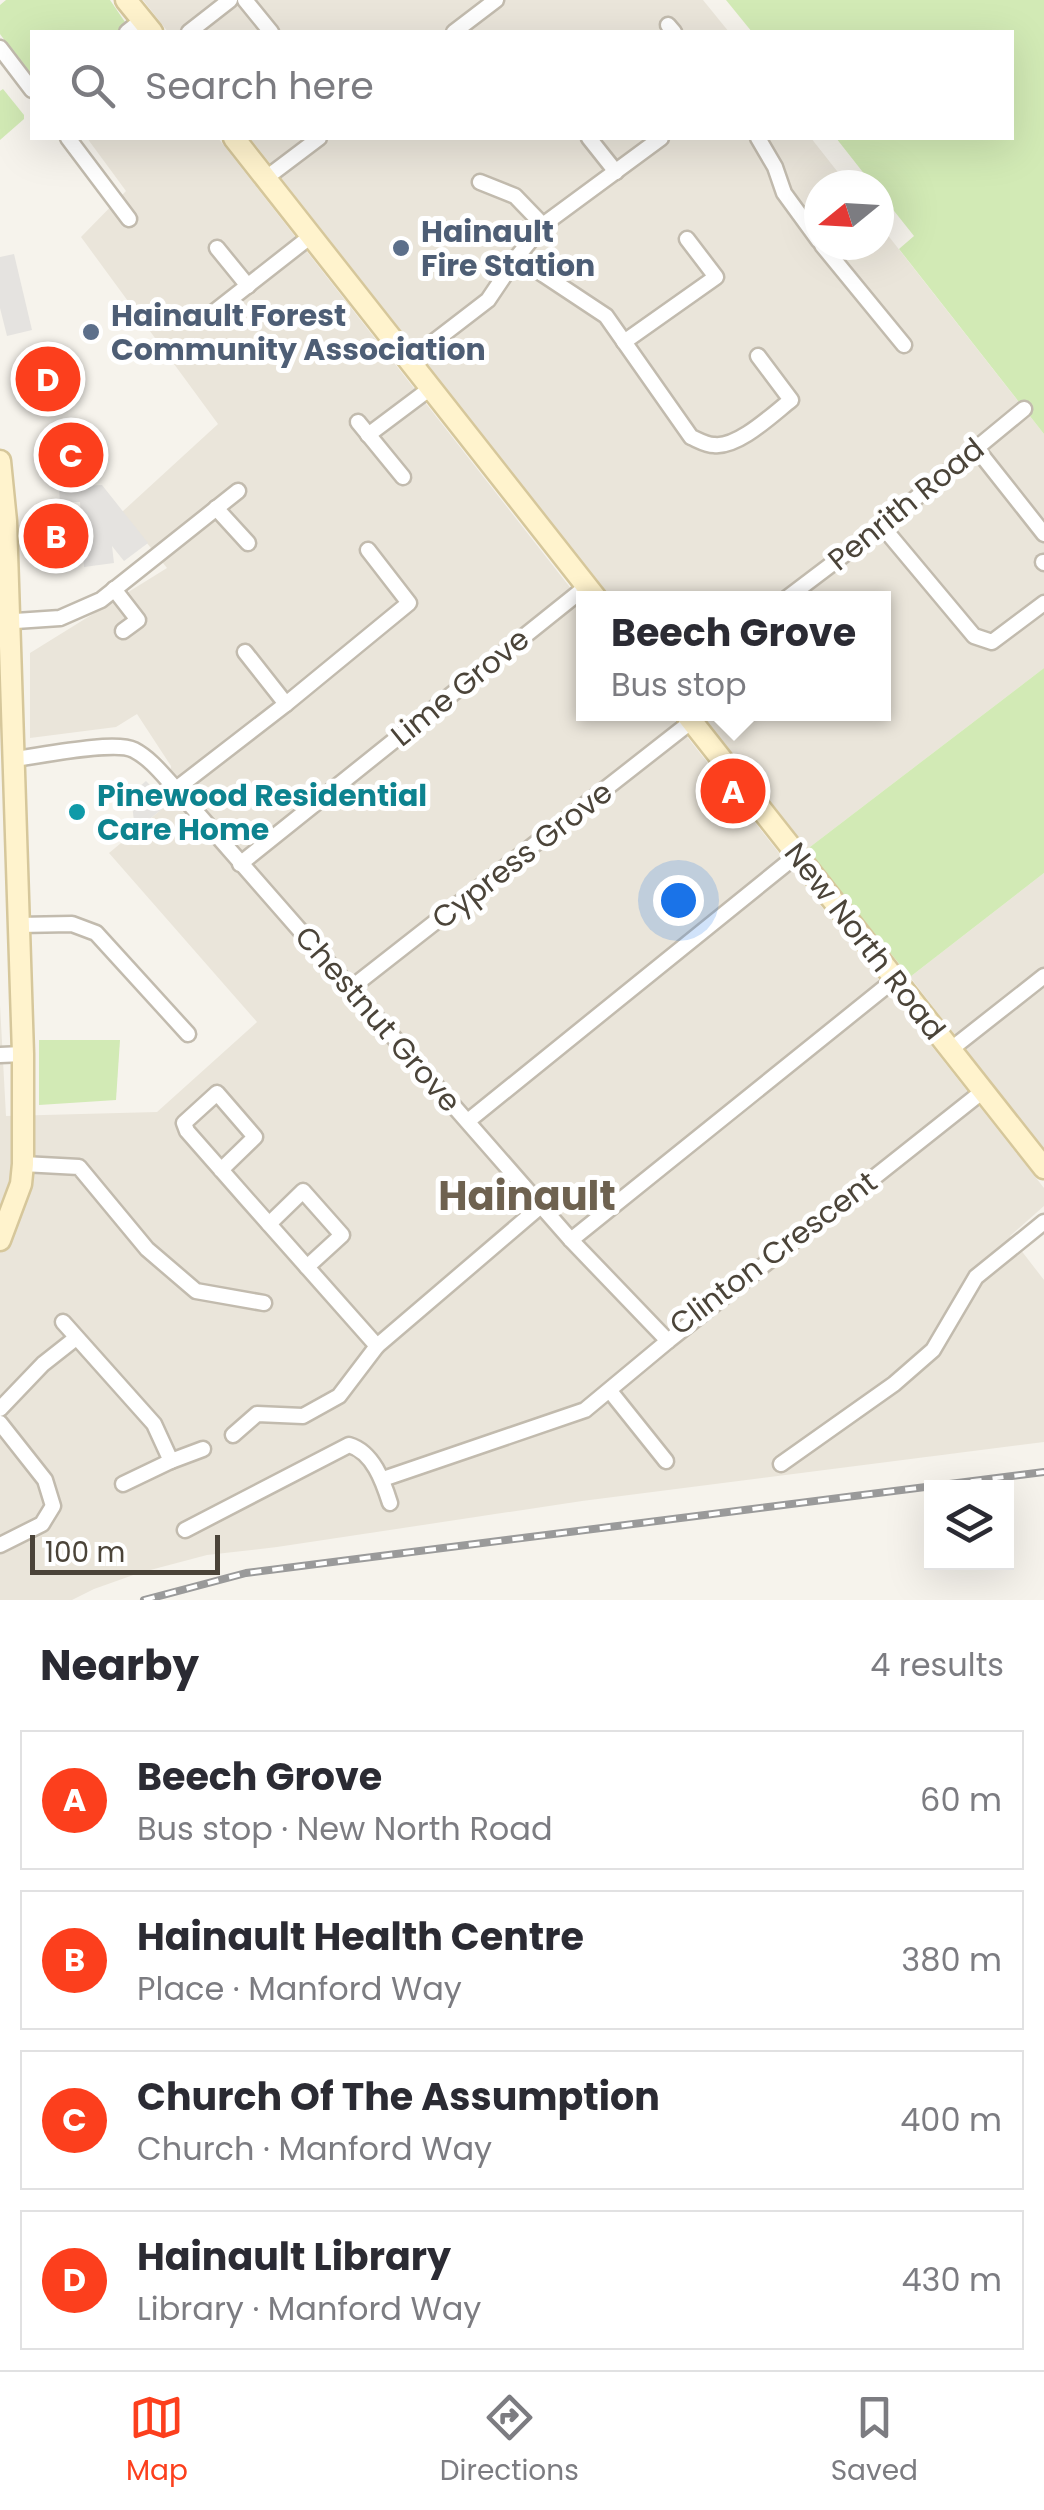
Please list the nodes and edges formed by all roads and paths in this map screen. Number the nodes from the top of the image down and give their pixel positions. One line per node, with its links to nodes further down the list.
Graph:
1 (126, 0): 5 (street)
2 (230, 0): 6 (street)
3 (245, 0): 7 (street)
4 (496, 0): 8 (street)
5 (140, 28)
6 (192, 30)
7 (269, 30)
8 (457, 30)
9 (2, 57): 10 (street)
10 (30, 88)
11 (69, 140): 20 (street)
12 (236, 140): 18 (street)
13 (316, 140): 18 (street)
14 (591, 140): 17 (street)
15 (658, 140): 17 (street)
16 (759, 140): 21 (street)
17 (616, 172): 22 (street)
18 (266, 178): 23 (street)
19 (480, 182): 22 (street)
20 (128, 219)
21 (804, 220)
22 (543, 225): 26 (street)
23 (312, 236): 28 (street); 33 (street)
24 (687, 238): 30 (street)
25 (217, 248): 28 (street)
26 (517, 257): 30 (street); 33 (street)
27 (835, 260): 31 (street)
28 (248, 286): 29 (street)
29 (209, 316)
30 (624, 342): 32 (street)
31 (904, 345)
32 (758, 356)
33 (410, 360): 34 (street)
34 (432, 387): 37 (street); 48 (street)
35 (1024, 409): 38 (street, Penrith Road)
36 (358, 422): 37 (street)
37 (368, 434): 40 (street)
38 (976, 448): 43 (street, Penrith Road); 44 (street)
39 (0, 461): 52 (street)
40 (403, 477)
41 (238, 491): 42 (street)
42 (216, 508): 45 (street); 47 (street)
43 (882, 526): 49 (street, Penrith Road); 50 (street)
44 (1044, 534)
45 (248, 543)
46 (368, 550): 55 (street)
47 (114, 589): 52 (street); 53 (street)
48 (590, 591)
49 (796, 591)
50 (1044, 603)
51 (576, 604): 61 (street, Lime Grove)
52 (4, 622): 58 (street)
53 (123, 630)
54 (244, 652): 55 (street)
55 (286, 704): 58 (street)
56 (684, 721): 65 (street, Cypress Grove)
57 (692, 721): 60 (street, New North Road)
58 (14, 759): 62 (street)
59 (185, 798): 61 (street, Chestnut Grove)
60 (797, 855): 64 (street, New North Road); 71 (street)
61 (240, 864): 65 (street, Chestnut Grove)
62 (19, 924): 66 (street); 68 (street)
63 (1044, 976): 67 (street)
64 (894, 980): 67 (street, New North Road); 79 (street)
65 (352, 988): 71 (street, Chestnut Grove)
66 (188, 1034)
67 (950, 1050): 70 (street, New North Road)
68 (23, 1054): 69 (street); 72 (street)
69 (0, 1055)
70 (982, 1091): 73 (street, New North Road); 84 (street, Clinton Crescent)
71 (468, 1121): 75 (street, Chestnut Grove)
72 (23, 1164): 78 (street); 81 (street)
73 (1044, 1168)
74 (221, 1170): 74 (street); 77 (street)
75 (542, 1205): 79 (street, Chestnut Grove); 85 (street)
76 (1044, 1222): 93 (street)
77 (269, 1224): 80 (street); 80 (street)
78 (0, 1240)
79 (571, 1240): 84 (street, Clinton Crescent)
80 (307, 1268): 85 (street)
81 (264, 1303)
82 (62, 1322): 83 (street)
83 (76, 1338): 87 (street); 92 (street)
84 (668, 1341): 86 (street)
85 (377, 1346): 89 (street)
86 (610, 1392): 91 (street); 94 (street)
87 (0, 1409)
88 (0, 1423): 98 (street)
89 (234, 1434)
90 (203, 1449): 92 (street)
91 (666, 1460)
92 (171, 1461): 95 (street)
93 (781, 1464)
94 (382, 1480): 96 (street); 97 (street)
95 (123, 1484)
96 (390, 1503)
97 (185, 1530)
98 (0, 1545)

